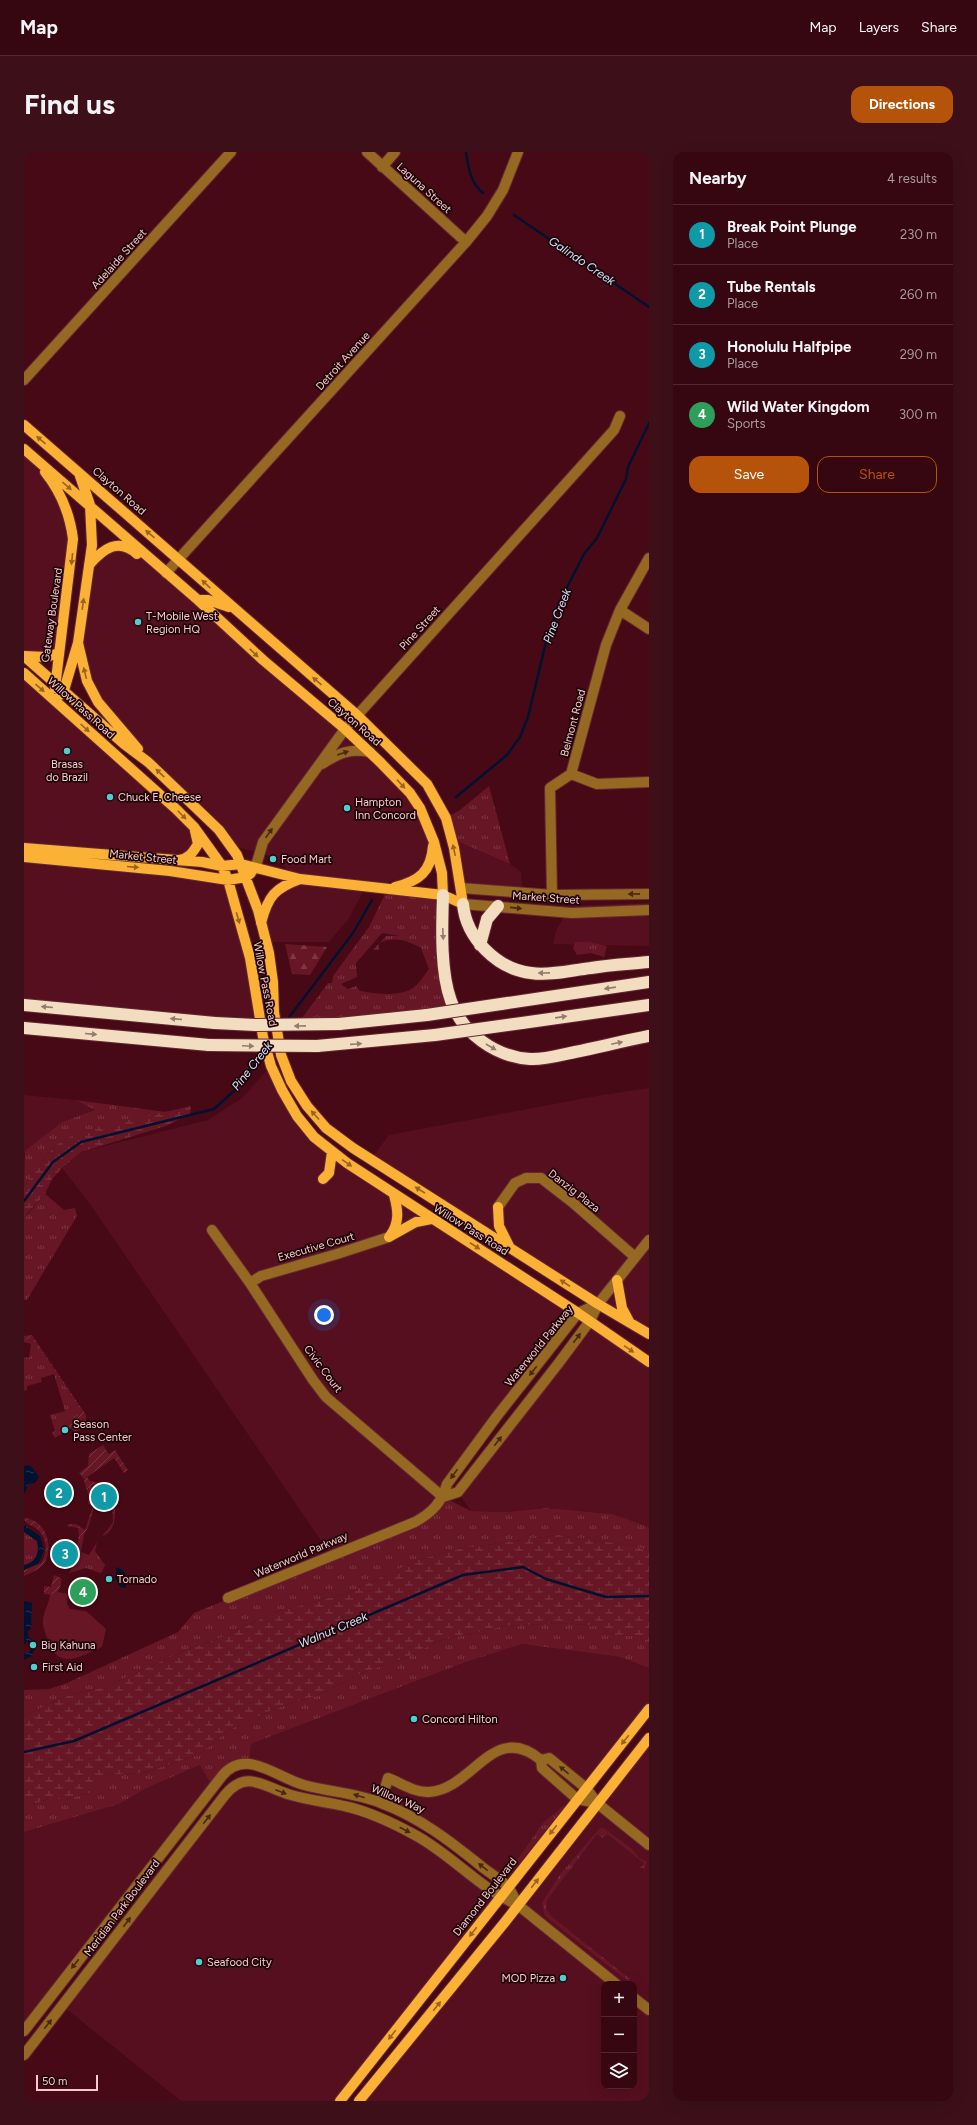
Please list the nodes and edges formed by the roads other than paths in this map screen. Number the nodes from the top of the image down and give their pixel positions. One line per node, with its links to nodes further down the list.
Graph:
1 (231, 152): 7 (street, Adelaide Street)
2 (367, 152): 5 (street, Laguna Street)
3 (395, 152): 5 (street)
4 (518, 152): 6 (street, Detroit Avenue)
5 (382, 167): 6 (street, Laguna Street)
6 (466, 242): 14 (street, Detroit Avenue)
7 (24, 380)
8 (620, 416): 28 (street, Pine Street)
9 (24, 425): 11 (main road, Clayton Road, one-way to 9)
10 (26, 450): 12 (main road, Clayton Road, one-way to 12); 22 (main road, Gateway Boulevard, one-way to 22)
11 (79, 472): 12 (main road); 14 (main road, Clayton Road, one-way to 11)
12 (90, 505): 15 (main road); 16 (main road, Clayton Road)
13 (649, 558): 19 (street, Belmont Road)
14 (179, 559): 16 (street, Detroit Avenue); 18 (main road, Clayton Road, one-way to 14)
15 (89, 565): 16 (main road); 21 (main road, one-way to 15)
16 (168, 575): 17 (main road, Clayton Road)
17 (198, 600): 18 (main road, Clayton Road); 29 (main road, Clayton Road, one-way to 29)
18 (233, 608): 28 (main road, Clayton Road, one-way to 18)
19 (620, 610): 20 (street); 33 (street, Belmont Road)
20 (649, 629)
21 (78, 643): 26 (main road); 31 (main road, one-way to 21)
22 (59, 653): 23 (main road); 25 (main road, Gateway Boulevard)
23 (24, 656): 25 (main road, Willow Pass Road)
24 (24, 674): 27 (main road, Willow Pass Road, one-way to 27)
25 (54, 683): 26 (main road, Willow Pass Road); 27 (main road, Gateway Boulevard)
26 (64, 690): 27 (main road); 31 (main road, Willow Pass Road)
27 (56, 702): 35 (main road, Willow Pass Road, one-way to 35)
28 (357, 716): 29 (street, Pine Street); 50 (main road, Clayton Road, one-way to 28)
29 (345, 729): 30 (main road, Clayton Road); 32 (street, Pine Street)
30 (370, 752): 32 (street, one-way to 30); 36 (main road, Clayton Road, one-way to 36)
31 (148, 762): 43 (main road, Willow Pass Road, one-way to 31)
32 (318, 766): 45 (street, Pine Street, one-way to 32)
33 (571, 774): 34 (street); 53 (street, Belmont Road)
34 (649, 782)
35 (194, 827): 41 (main road); 44 (main road, Willow Pass Road)
36 (434, 842): 49 (main road); 52 (main road, Clayton Road)
37 (24, 848): 38 (main road, Market Street)
38 (38, 850): 39 (main road, Market Street); 42 (main road)
39 (116, 856): 41 (main road, Market Street); 42 (main road)
40 (24, 857): 42 (main road, Market Street)
41 (171, 861): 44 (main road, Market Street)
42 (79, 862): 48 (main road, Market Street, one-way to 48)
43 (241, 864): 44 (main road, Market Street); 45 (main road, Market Street); 46 (main road, Willow Pass Road)
44 (222, 866): 48 (main road, Willow Pass Road)
45 (255, 869): 46 (main road); 47 (main road, Market Street)
46 (246, 877): 48 (main road, Market Street); 57 (main road, Willow Pass Road)
47 (300, 879): 49 (main road, Market Street); 57 (main road)
48 (228, 880): 65 (main road, Willow Pass Road, one-way to 65)
49 (388, 888): 52 (main road, Market Street)
50 (462, 888): 52 (main road, Market Street); 53 (street, Market Street); 54 (main road, Clayton Road)
51 (649, 894): 53 (street, Market Street, one-way to 53)
52 (442, 895): 54 (main road, Market Street); 64 (highway, one-way to 64)
53 (552, 895)
54 (463, 904): 55 (street, Market Street); 58 (highway)
55 (498, 906): 56 (street, Market Street, one-way to 56); 58 (highway)
56 (649, 910)
57 (261, 924): 73 (main road, Willow Pass Road, one-way to 57)
58 (480, 945): 59 (highway, one-way to 58)
59 (649, 962)
60 (649, 982): 61 (highway, one-way to 61, bridge)
61 (24, 1005)
62 (649, 1005): 63 (highway, one-way to 62, bridge)
63 (24, 1028)
64 (649, 1036)
65 (332, 1152): 66 (main road); 67 (main road, Willow Pass Road, one-way to 67)
66 (323, 1179)
67 (394, 1195): 69 (main road, Willow Pass Road); 71 (main road)
68 (498, 1207): 73 (main road); 74 (street, Danzig Plaza)
69 (431, 1219): 71 (main road); 78 (main road, Willow Pass Road, one-way to 78)
70 (212, 1230): 76 (street, Civic Court)
71 (389, 1237): 76 (street, Executive Court)
72 (649, 1240): 74 (street)
73 (510, 1248): 77 (main road, Willow Pass Road, one-way to 73)
74 (635, 1257): 75 (street)
75 (617, 1280): 77 (street); 80 (main road)
76 (250, 1283): 83 (street, Civic Court)
77 (598, 1304): 78 (street, Waterworld Parkway); 79 (street, Waterworld Parkway); 80 (main road, Willow Pass Road)
78 (578, 1313): 79 (main road, Willow Pass Road); 83 (street, Waterworld Parkway, one-way to 83)
79 (590, 1321): 82 (main road, Willow Pass Road, one-way to 82); 83 (street, Waterworld Parkway, one-way to 79)
80 (630, 1323): 81 (main road, Willow Pass Road)
81 (649, 1334)
82 (649, 1362)
83 (443, 1497): 84 (street, Waterworld Parkway)
84 (228, 1598)
85 (649, 1709): 90 (main road, Diamond Boulevard, one-way to 90)
86 (649, 1738): 93 (main road)
87 (541, 1760): 90 (street, one-way to 87); 91 (street); 92 (street)
88 (242, 1763): 92 (street, Willow Way, one-way to 88); 101 (street, Meridian Park Boulevard, one-way to 101)
89 (245, 1782): 96 (street, Willow Way, one-way to 96); 102 (street, Meridian Park Boulevard, one-way to 89)
90 (586, 1788): 91 (main road, Diamond Boulevard); 93 (street)
91 (577, 1799): 93 (street); 95 (main road, Diamond Boulevard, one-way to 95)
92 (381, 1802): 95 (street, Willow Way, one-way to 92)
93 (597, 1803): 94 (street); 97 (main road, one-way to 93)
94 (649, 1845)
95 (508, 1887): 96 (main road, Diamond Boulevard); 97 (street, Willow Way)
96 (500, 1898): 97 (street, Willow Way); 103 (main road, Diamond Boulevard, one-way to 103)
97 (518, 1905): 98 (street, Willow Way); 104 (main road, one-way to 97)
98 (612, 1981)
99 (637, 2000): 100 (street)
100 (649, 2010)
101 (24, 2031)
102 (24, 2055)
103 (340, 2101)
104 (359, 2101)

